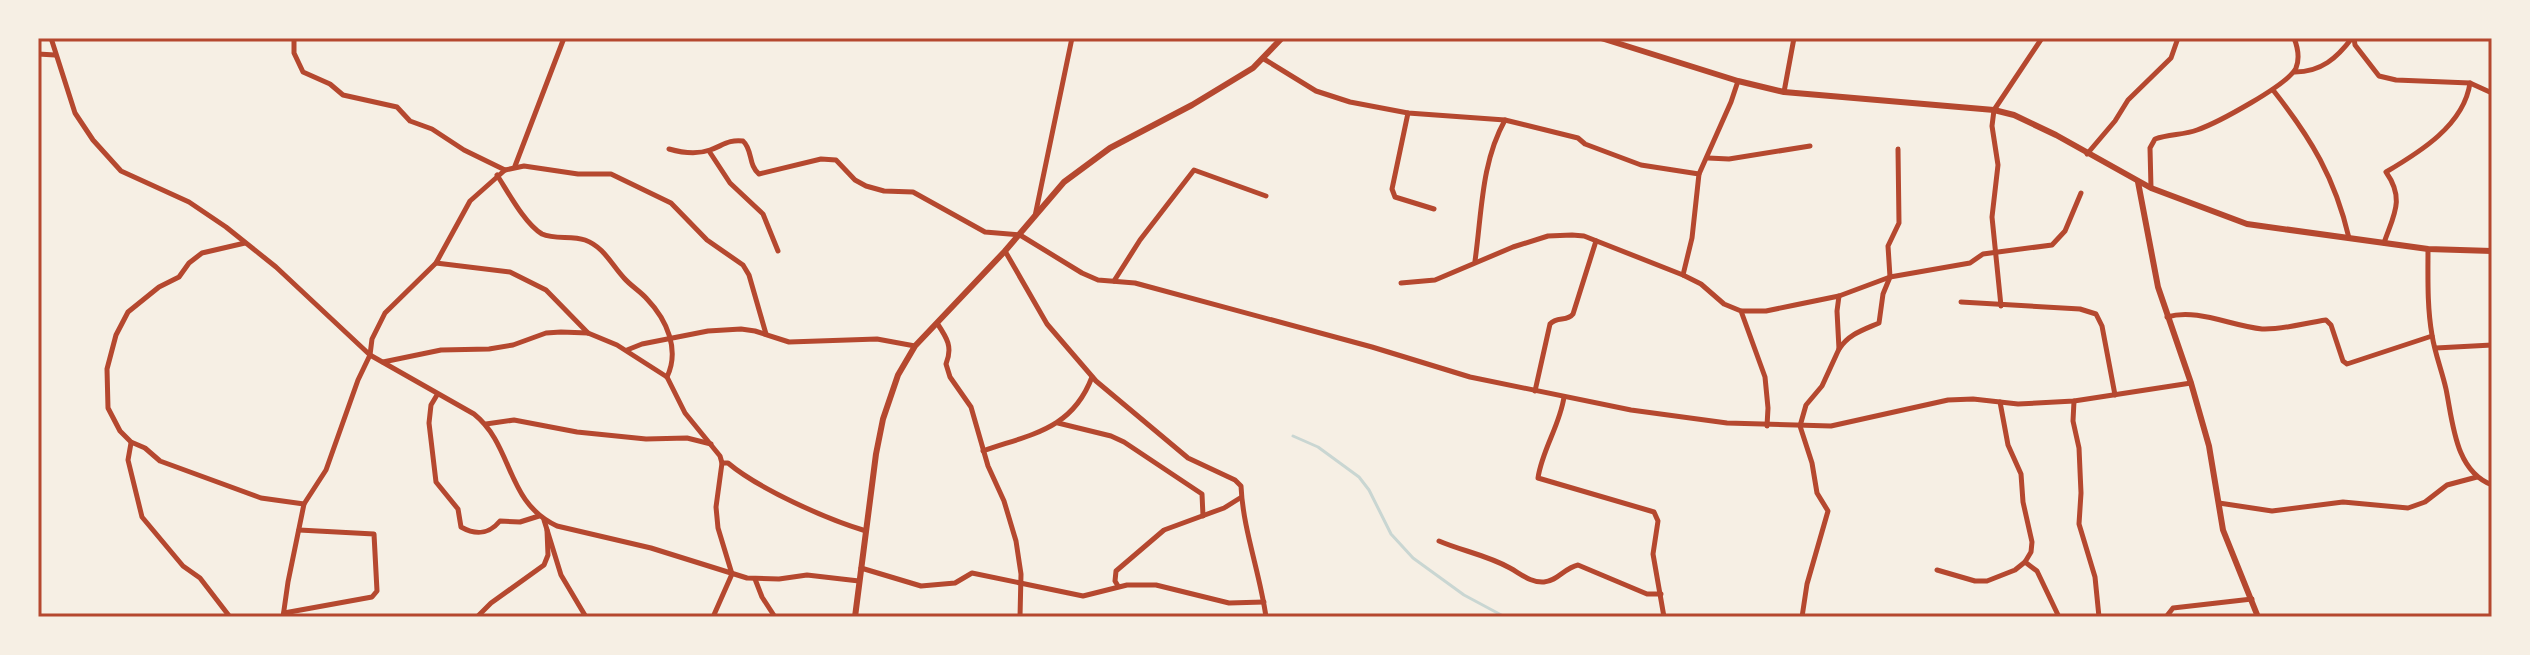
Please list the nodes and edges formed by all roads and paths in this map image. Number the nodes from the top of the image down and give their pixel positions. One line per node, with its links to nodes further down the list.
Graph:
1 (51, 38): 13 (street)
2 (294, 38): 31 (street)
3 (564, 38): 30 (street)
4 (1072, 38): 39 (street)
5 (1282, 38): 14 (street)
6 (1601, 38): 16 (street)
7 (1794, 38): 19 (street)
8 (2042, 38): 21 (street)
9 (2178, 38): 28 (street)
10 (2294, 38): 15 (street)
11 (2353, 38): 15 (street); 17 (street)
12 (38, 54): 13 (street)
13 (55, 55): 43 (street)
14 (1264, 59): 22 (street); 39 (street)
15 (2294, 72): 18 (street)
16 (1738, 81): 19 (street); 29 (street)
17 (2470, 83): 20 (street); 44 (street)
18 (2273, 90): 35 (street); 41 (street)
19 (1784, 92): 21 (street)
20 (2492, 93)
21 (1994, 110): 28 (street); 49 (street)
22 (1408, 113): 23 (street); 38 (street)
23 (1505, 120): 32 (street); 50 (street)
24 (1810, 146): 29 (street)
25 (669, 149): 27 (street)
26 (1898, 149): 53 (street)
27 (709, 151): 40 (street); 46 (street)
28 (2087, 154): 34 (street)
29 (1708, 158): 32 (street)
30 (515, 166): 31 (street); 63 (street)
31 (505, 170): 33 (street)
32 (1699, 174): 52 (street)
33 (497, 175): 51 (street); 65 (street)
34 (2138, 182): 35 (street); 60 (street)
35 (2151, 188): 41 (street)
36 (2081, 193): 49 (street)
37 (1266, 196): 54 (street)
38 (1434, 209)
39 (1035, 217): 40 (street)
40 (1020, 235): 47 (street); 54 (street)
41 (2349, 238): 44 (street)
42 (1596, 241): 50 (street); 52 (street); 76 (street)
43 (246, 243): 71 (street); 86 (street)
44 (2384, 243): 45 (street)
45 (2428, 249): 48 (street); 64 (street)
46 (778, 251)
47 (1005, 251): 61 (street); 74 (street)
48 (2492, 251)
49 (1997, 252): 53 (street); 58 (street)
50 (1475, 261): 55 (street)
51 (436, 263): 62 (street); 71 (street)
52 (1683, 275): 59 (street)
53 (1890, 277): 56 (street); 69 (street)
54 (1114, 281): 76 (street)
55 (1401, 283)
56 (1839, 296): 59 (street); 69 (street)
57 (1961, 302): 58 (street)
58 (2001, 306): 78 (street)
59 (1741, 311): 84 (street)
60 (2166, 317): 64 (street); 75 (street)
61 (937, 323): 67 (street); 88 (street)
62 (588, 333): 70 (street); 72 (street)
63 (766, 334): 65 (street); 67 (street)
64 (2432, 336): 68 (street)
65 (671, 338): 70 (street); 73 (street)
66 (2492, 345): 68 (street)
67 (915, 346): 99 (street)
68 (2436, 348): 90 (street)
69 (1839, 349): 85 (street)
70 (626, 351): 73 (street)
71 (370, 355): 72 (street); 94 (street)
72 (381, 362): 77 (street)
73 (667, 377): 87 (street)
74 (1092, 377): 82 (street); 92 (street)
75 (2191, 383): 78 (street); 93 (street)
76 (1535, 391): 79 (street)
77 (437, 395): 83 (street); 96 (street)
78 (2115, 395): 80 (street)
79 (1564, 397): 84 (street); 109 (street)
80 (2074, 401): 81 (street); 124 (street)
81 (2000, 402): 85 (street); 101 (street)
82 (1058, 423): 88 (street); 95 (street)
83 (486, 424): 87 (street); 96 (street)
84 (1767, 426): 85 (street)
85 (1800, 426): 122 (street)
86 (131, 442): 94 (street); 113 (street)
87 (712, 444): 89 (street)
88 (983, 451): 107 (street)
89 (722, 463): 99 (street); 104 (street)
90 (2477, 477): 91 (street); 93 (street)
91 (2492, 485)
92 (1240, 497): 95 (street); 111 (street)
93 (2219, 503): 110 (street)
94 (304, 504): 97 (street)
95 (1203, 516): 108 (street)
96 (541, 518): 98 (street); 104 (street)
97 (299, 530): 112 (street); 112 (street)
98 (547, 530): 114 (street); 115 (street)
99 (866, 531): 102 (street)
100 (1439, 541): 109 (street)
101 (2025, 562): 103 (street); 123 (street)
102 (861, 568): 106 (street); 107 (street)
103 (1937, 570)
104 (732, 574): 105 (street); 116 (street)
105 (755, 579): 106 (street); 117 (street)
106 (859, 581): 118 (street)
107 (1021, 584): 108 (street); 119 (street)
108 (1118, 587): 111 (street)
109 (1661, 594): 121 (street)
110 (2252, 599): 125 (street); 126 (street)
111 (1264, 602): 120 (street)
112 (284, 615)
113 (230, 617)
114 (477, 617)
115 (586, 617)
116 (713, 617)
117 (775, 617)
118 (855, 617)
119 (1020, 617)
120 (1266, 617)
121 (1664, 617)
122 (1802, 617)
123 (2059, 617)
124 (2099, 617)
125 (2166, 617)
126 (2258, 617)

